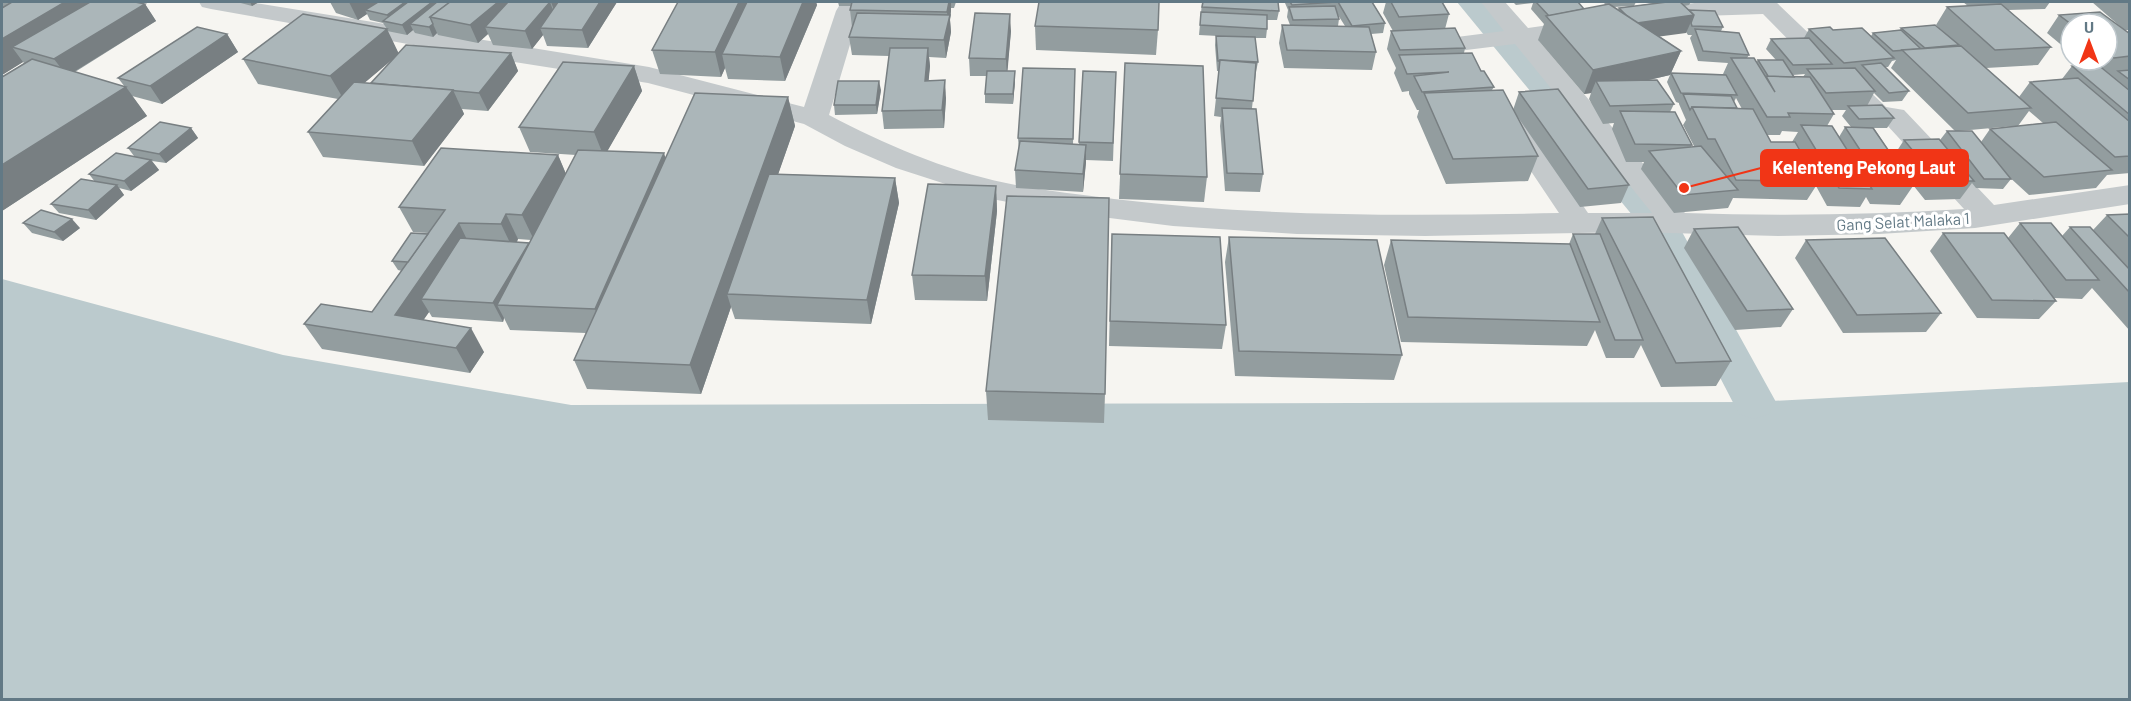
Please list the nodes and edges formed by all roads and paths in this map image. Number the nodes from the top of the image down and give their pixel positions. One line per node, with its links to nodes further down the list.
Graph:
1 (212, 2): 6 (street, Gang Selat Malaka 1)
2 (338, 2): 6 (street)
3 (1493, 2): 7 (street)
4 (1697, 5): 7 (street); 12 (street)
5 (848, 11): 10 (street)
6 (310, 19): 10 (street, Gang Selat Malaka 1)
7 (1522, 36): 8 (street); 13 (street)
8 (1459, 43)
9 (1497, 100): 14 (street)
10 (814, 118): 14 (street, Gang Selat Malaka 1)
11 (2130, 194): 12 (street, Gang Selat Malaka 1)
12 (1987, 216): 13 (street, Gang Selat Malaka 1)
13 (1676, 222): 14 (street, Gang Selat Malaka 1)
14 (1580, 223)

